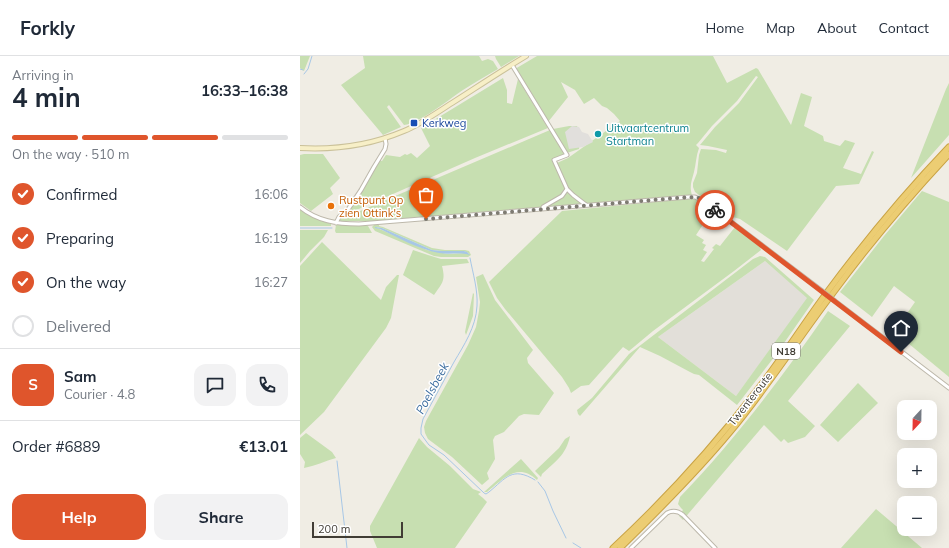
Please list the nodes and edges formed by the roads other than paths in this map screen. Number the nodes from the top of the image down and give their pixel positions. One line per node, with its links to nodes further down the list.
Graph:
1 (526, 56): 2 (main road)
2 (512, 65): 3 (main road); 7 (street)
3 (384, 138): 5 (main road); 11 (street)
4 (949, 147): 13 (highway, Twenteroute / N18)
5 (300, 148)
6 (949, 154): 14 (highway, Twenteroute / N18)
7 (567, 189): 8 (street); 10 (street)
8 (586, 206): 10 (street); 12 (street, bridge)
9 (300, 207): 11 (street)
10 (543, 209): 11 (street)
11 (336, 223)
12 (949, 388)
13 (614, 548)
14 (620, 548)
15 (631, 548): 16 (street)
16 (714, 548)

